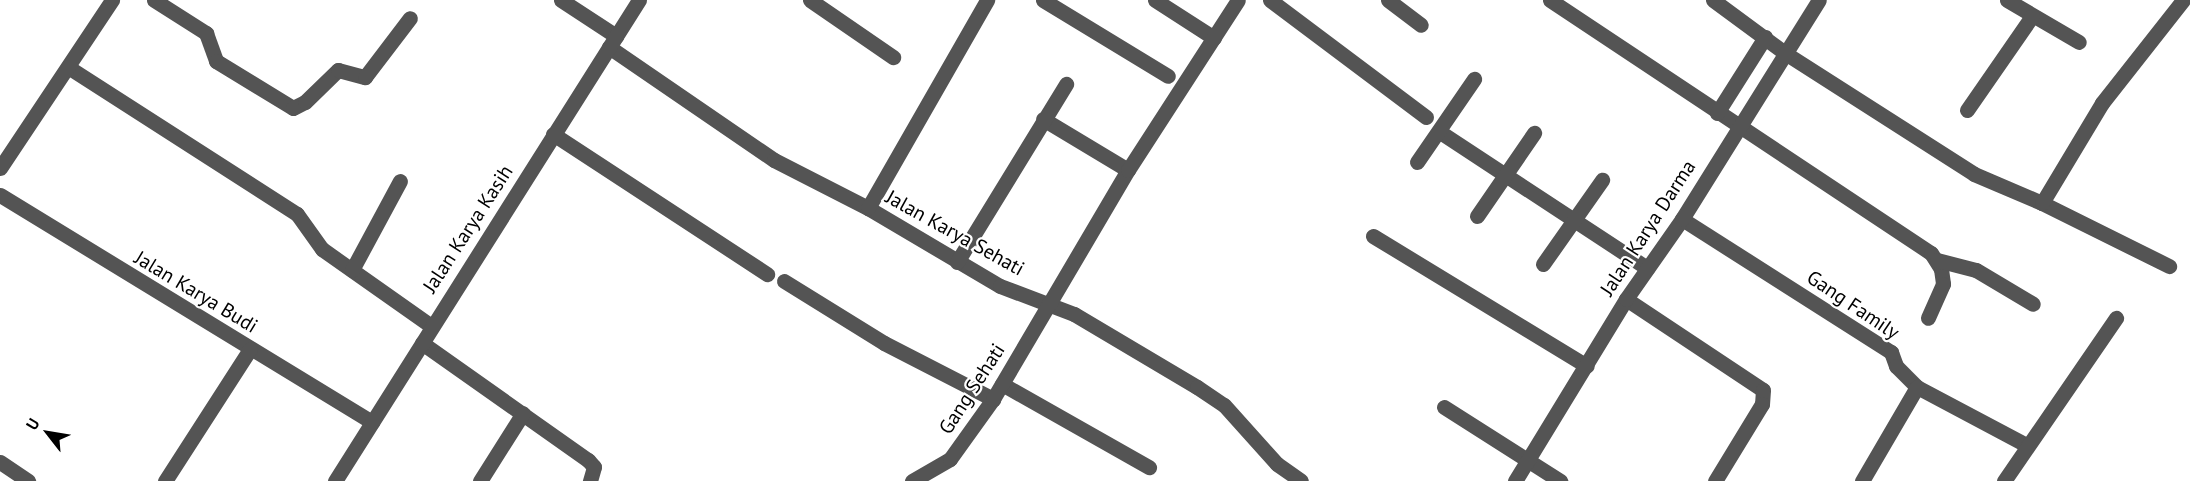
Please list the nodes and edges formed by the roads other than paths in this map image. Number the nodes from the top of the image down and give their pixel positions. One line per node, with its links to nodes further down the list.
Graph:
1 (112, 0): 27 (street)
2 (154, 0): 19 (street)
3 (561, 0): 23 (street, Jalan Karya Sehati)
4 (639, 0): 23 (street, Jalan Karya Kasih)
5 (810, 0): 26 (street)
6 (987, 0): 47 (street)
7 (1043, 0): 28 (street)
8 (1155, 0): 22 (street)
9 (1238, 0): 22 (street, Gang Sehati)
10 (1270, 0): 33 (street)
11 (1388, 0): 20 (street)
12 (1550, 0): 17 (street)
13 (1713, 0): 21 (street)
14 (1819, 0): 25 (street, Jalan Karya Darma)
15 (2007, 0): 18 (street)
16 (2182, 0): 46 (street)
17 (1570, 6): 32 (street)
18 (2032, 16): 24 (street); 31 (street)
19 (410, 18)
20 (1421, 25)
21 (1765, 37): 25 (street); 32 (street)
22 (1215, 38): 41 (street, Gang Sehati)
23 (613, 42): 38 (street, Jalan Karya Kasih); 47 (street, Jalan Karya Sehati)
24 (2079, 42)
25 (1785, 53): 35 (street, Jalan Karya Darma); 46 (street)
26 (893, 57)
27 (68, 68): 40 (street); 57 (street)
28 (1168, 76)
29 (1474, 79): 36 (street)
30 (1066, 84): 34 (street)
31 (1967, 110)
32 (1718, 113): 35 (street)
33 (1426, 117)
34 (1043, 119): 41 (street); 53 (street)
35 (1738, 127): 49 (street, Jalan Karya Darma); 52 (street)
36 (1440, 132): 39 (street); 42 (street)
37 (1534, 133): 42 (street)
38 (553, 134): 58 (street); 65 (street, Jalan Karya Kasih)
39 (1417, 162)
40 (0, 168)
41 (1128, 170): 61 (street, Gang Sehati)
42 (1505, 176): 48 (street); 50 (street)
43 (1602, 180): 50 (street)
44 (400, 181): 57 (street)
45 (0, 195): 67 (street, Jalan Karya Budi)
46 (2042, 203): 55 (street)
47 (868, 208): 53 (street, Jalan Karya Sehati)
48 (1477, 216)
49 (1682, 219): 56 (street, Jalan Karya Darma); 70 (street, Gang Family)
50 (1573, 223): 54 (street); 56 (street)
51 (1373, 236): 68 (street)
52 (1937, 260): 62 (street); 63 (street)
53 (957, 262): 61 (street, Jalan Karya Sehati)
54 (1543, 264)
55 (2169, 266)
56 (1647, 268): 60 (street, Jalan Karya Darma)
57 (352, 270): 65 (street)
58 (767, 274)
59 (784, 281): 71 (street)
60 (1626, 299): 68 (street, Jalan Karya Darma); 88 (street)
61 (1050, 303): 69 (street, Gang Sehati); 85 (street, Jalan Karya Sehati)
62 (2033, 304)
63 (1928, 318)
64 (2116, 318): 75 (street)
65 (431, 326): 66 (street, Jalan Karya Kasih)
66 (422, 343): 73 (street); 74 (street, Jalan Karya Kasih)
67 (250, 349): 74 (street, Jalan Karya Budi); 80 (street)
68 (1587, 366): 77 (street, Jalan Karya Darma)
69 (1002, 384): 71 (street, Gang Sehati); 78 (street)
70 (1917, 387): 75 (street, Gang Family); 89 (street)
71 (993, 399): 84 (street, Gang Sehati)
72 (1444, 407): 77 (street)
73 (522, 413): 82 (street); 83 (street)
74 (372, 422): 81 (street, Jalan Karya Kasih)
75 (2026, 445): 90 (street)
76 (0, 462): 79 (street)
77 (1527, 462): 86 (street, Jalan Karya Darma); 87 (street)
78 (1149, 467)
79 (28, 481)
80 (165, 481)
81 (334, 481)
82 (480, 481)
83 (590, 481)
84 (912, 481)
85 (1301, 481)
86 (1515, 481)
87 (1560, 481)
88 (1714, 481)
89 (1862, 481)
90 (2004, 481)

